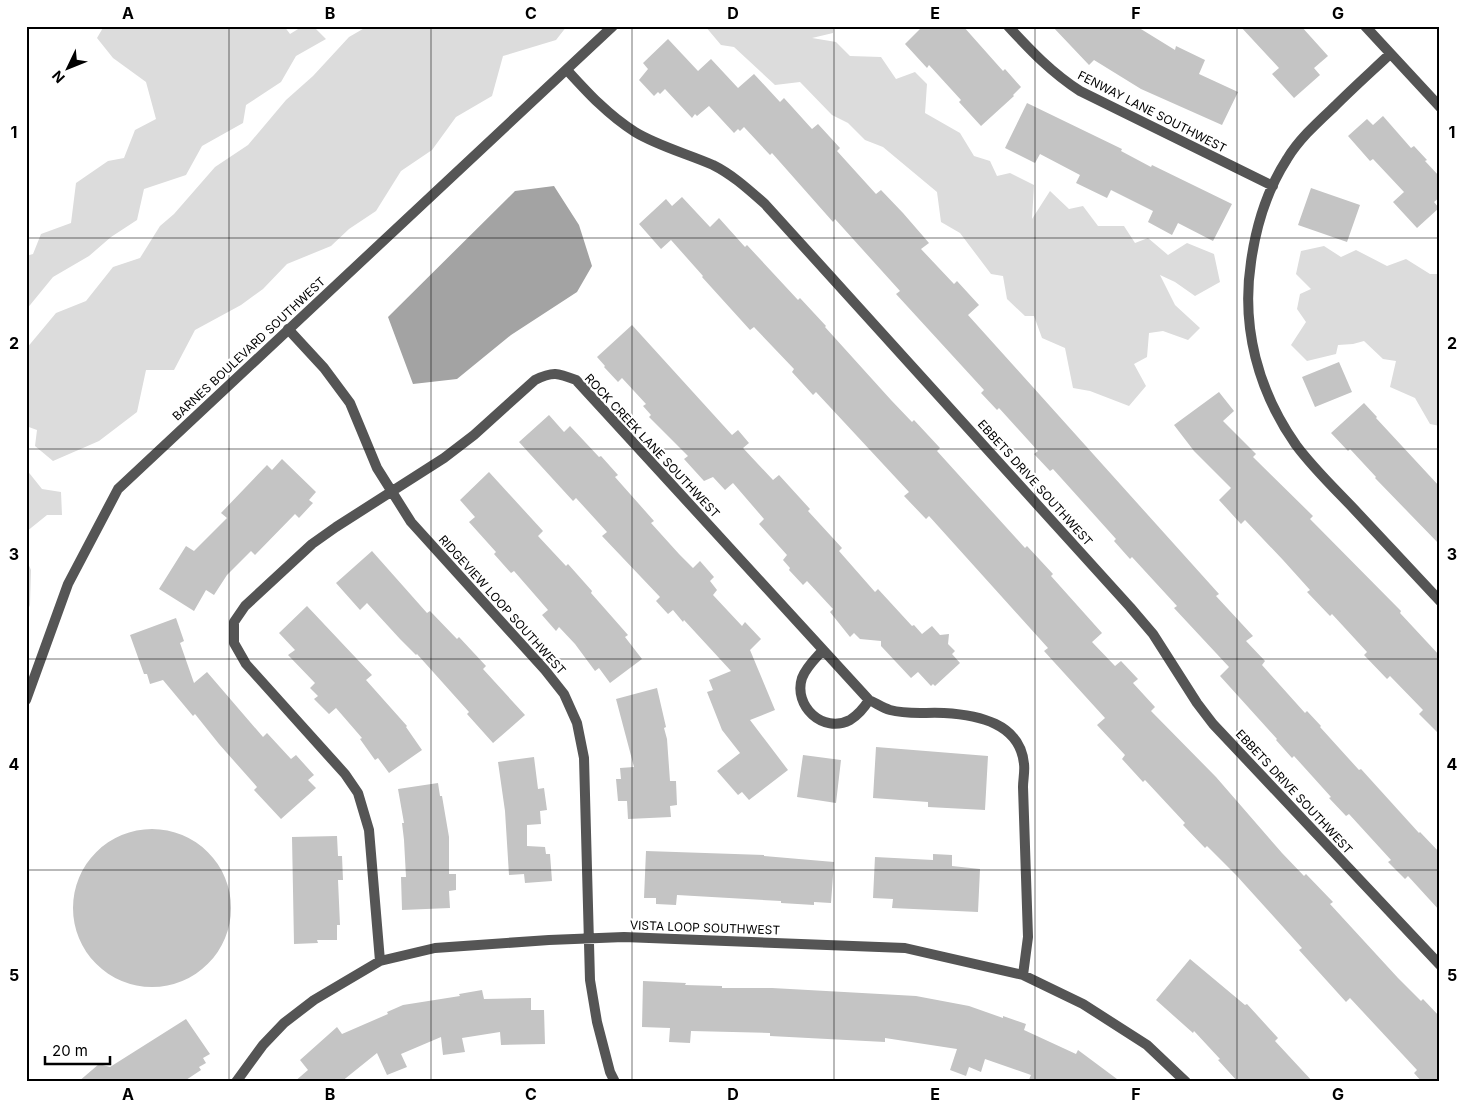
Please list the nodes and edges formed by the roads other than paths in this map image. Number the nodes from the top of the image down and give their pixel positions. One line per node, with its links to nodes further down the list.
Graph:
1 (613, 26): 5 (street, BARNES BOULEVARD SOUTHWEST)
2 (1008, 26): 7 (street, FENWAY LANE SOUTHWEST)
3 (1365, 26): 4 (street)
4 (1390, 54): 6 (street); 7 (street)
5 (567, 70): 8 (street, BARNES BOULEVARD SOUTHWEST); 16 (street, EBBETS DRIVE SOUTHWEST)
6 (1440, 106)
7 (1273, 186): 10 (street)
8 (288, 329): 9 (street, RIDGEVIEW LOOP SOUTHWEST); 12 (street, BARNES BOULEVARD SOUTHWEST)
9 (391, 491): 11 (street, ROCK CREEK LANE SOUTHWEST); 14 (street, RIDGEVIEW LOOP SOUTHWEST); 15 (street, ROCK CREEK LANE SOUTHWEST)
10 (1440, 601)
11 (823, 650): 13 (street, ROCK CREEK LANE SOUTHWEST); 13 (street)
12 (26, 700)
13 (869, 700): 17 (street, ROCK CREEK LANE SOUTHWEST)
14 (589, 939): 15 (street, VISTA LOOP SOUTHWEST); 17 (street, VISTA LOOP SOUTHWEST); 19 (street, RIDGEVIEW LOOP SOUTHWEST)
15 (380, 961): 18 (street, VISTA LOOP SOUTHWEST)
16 (1440, 965)
17 (1023, 975): 20 (street, VISTA LOOP SOUTHWEST)
18 (236, 1082)
19 (615, 1082)
20 (1186, 1082)

